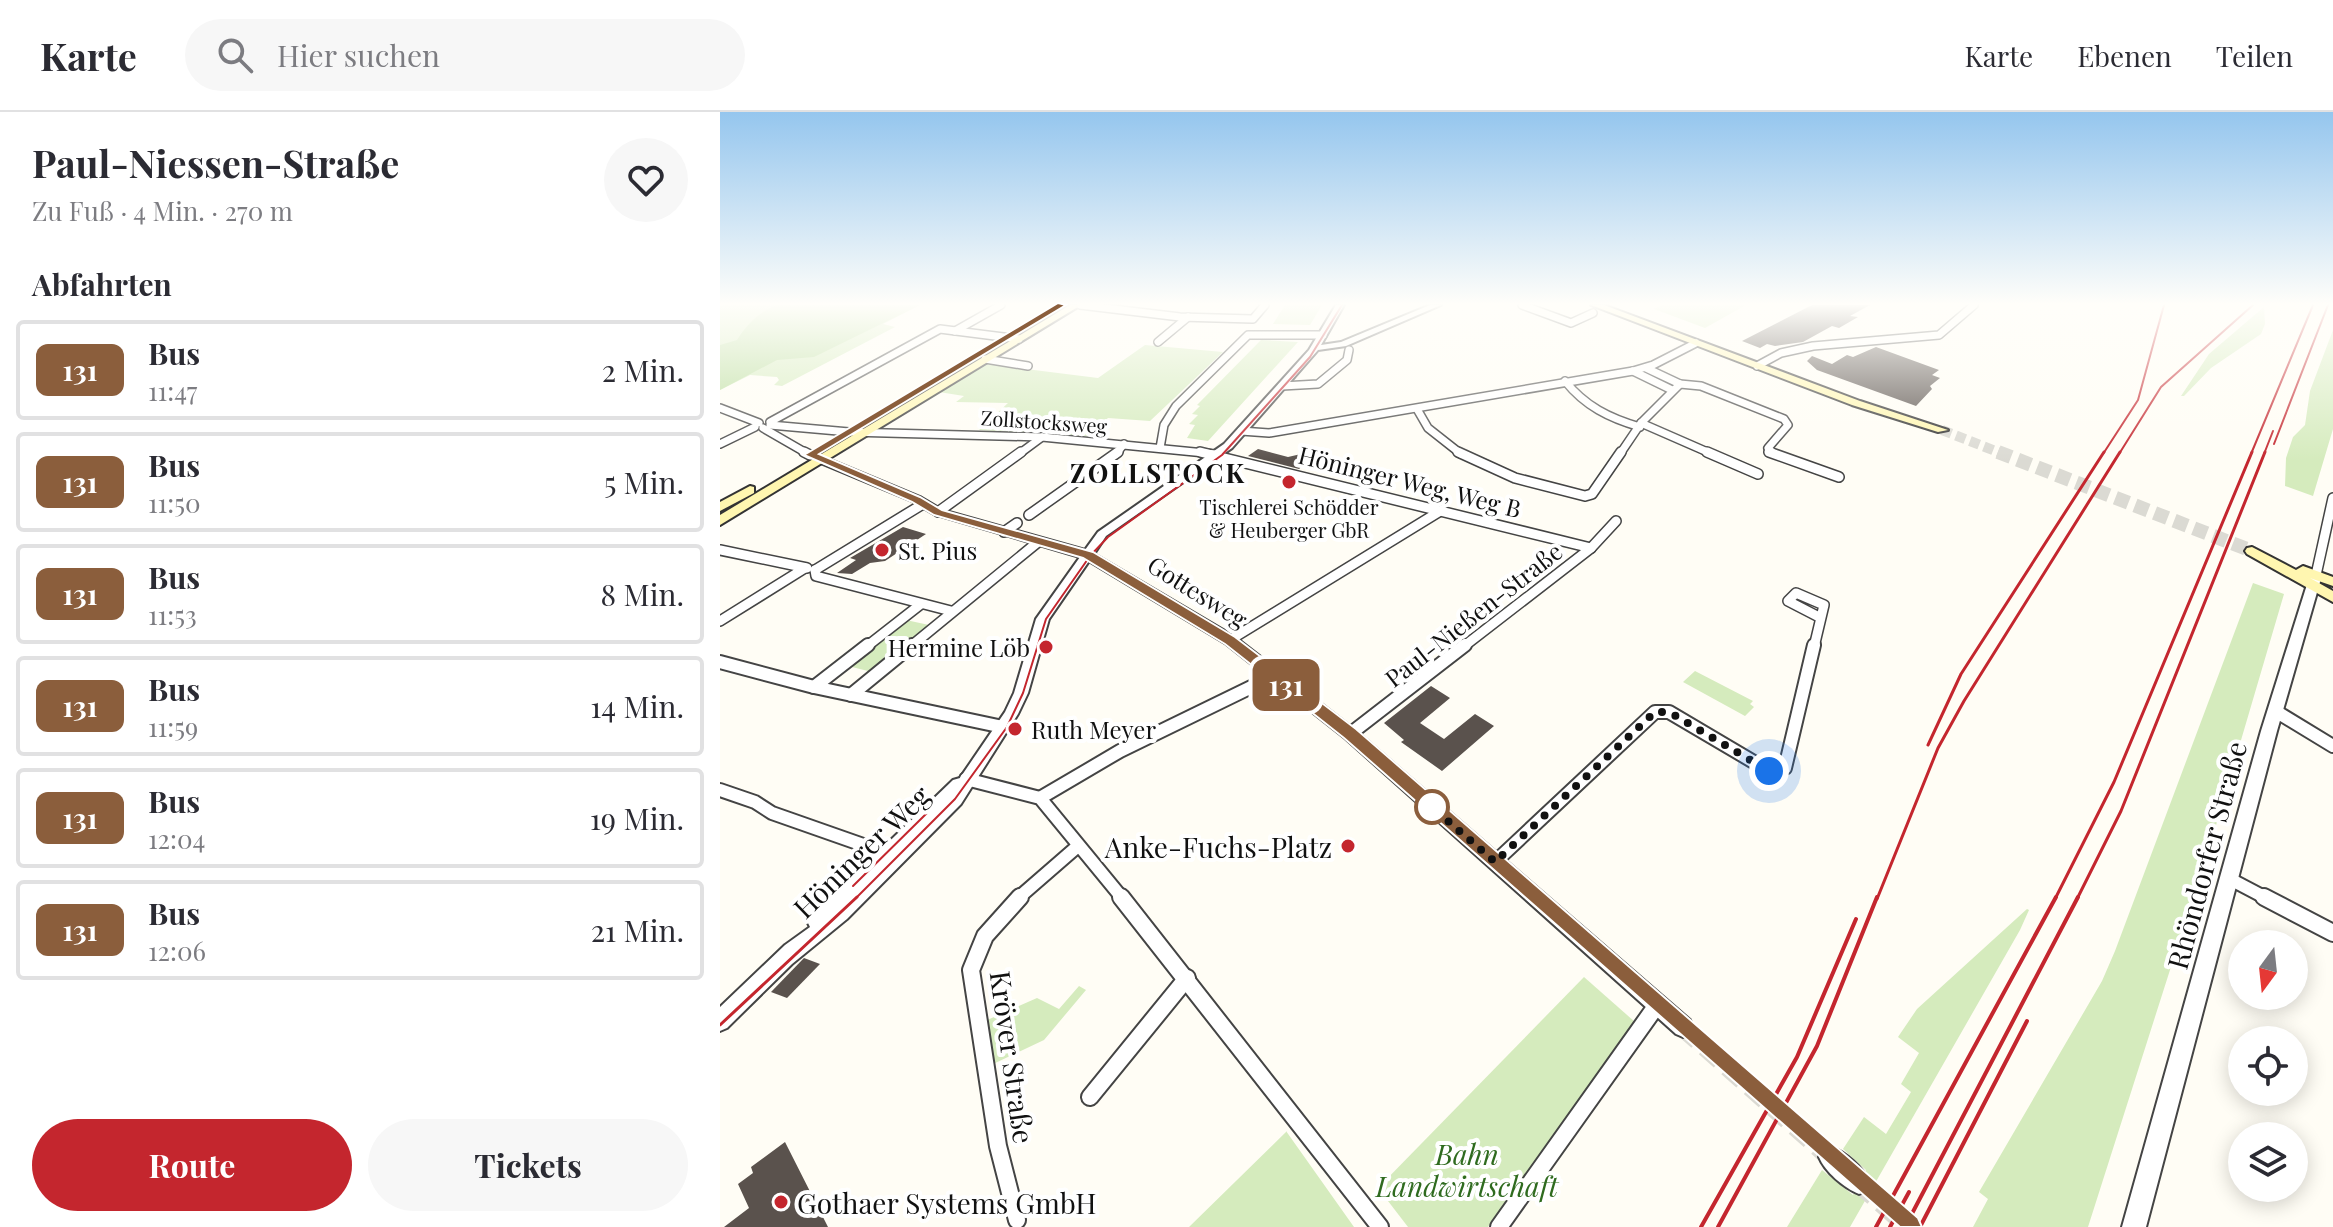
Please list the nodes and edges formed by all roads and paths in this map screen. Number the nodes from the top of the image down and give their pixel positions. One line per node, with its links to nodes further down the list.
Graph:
1 (888, 357): 21 (street)
2 (980, 357): 25 (main road)
3 (988, 357): 10 (main road)
4 (1226, 357): 30 (street)
5 (1307, 357): 17 (street, Höninger Weg)
6 (1348, 357): 17 (street)
7 (1668, 357): 12 (street)
8 (1733, 357): 13 (main road)
9 (1784, 357): 13 (street)
10 (985, 359): 11 (street); 26 (main road)
11 (1028, 366)
12 (1646, 368): 14 (street); 16 (street)
13 (1762, 368): 23 (main road)
14 (1633, 371): 15 (street); 18 (street)
15 (1565, 381): 20 (street); 22 (street)
16 (1680, 384): 18 (street); 34 (street)
17 (1282, 386): 24 (street, Höninger Weg)
18 (1672, 390): 22 (street)
19 (720, 408): 21 (street)
20 (1417, 409): 22 (street); 24 (street)
21 (763, 425): 25 (street, Zollstocksweg); 28 (street); 32 (street)
22 (1640, 425): 33 (street)
23 (1942, 430)
24 (1241, 431): 31 (street, Höninger Weg)
25 (849, 432): 26 (street, Zollstocksweg); 32 (main road)
26 (867, 432): 27 (street, Zollstocksweg); 32 (main road)
27 (1042, 437): 29 (street, Zollstocksweg); 39 (street)
28 (720, 444)
29 (1124, 444): 30 (street, Zollstocksweg); 40 (street)
30 (1160, 448): 31 (street, Zollstocksweg)
31 (1219, 454): 38 (street, Höninger Weg, Weg B); 45 (street, Höninger Weg); 50 (street, Höninger Weg)
32 (815, 457): 36 (street, Gottesweg); 37 (main road); 41 (main road)
33 (1758, 474)
34 (1839, 477)
35 (2333, 498): 52 (street, Rhöndorfer Straße)
36 (923, 504): 39 (street, Gottesweg); 51 (street)
37 (720, 507)
38 (1442, 510): 48 (street, Höninger Weg, Weg B); 59 (street)
39 (938, 512): 44 (street, Gottesweg)
40 (1029, 515)
41 (720, 521)
42 (1616, 521): 48 (street, Paul-Nießen-Straße)
43 (1017, 523): 44 (street)
44 (1004, 532): 46 (street, Gottesweg)
45 (1102, 534): 47 (street); 50 (street, Höninger Weg)
46 (1038, 542): 47 (street, Gottesweg); 56 (street)
47 (1059, 548): 50 (street, Gottesweg)
48 (1591, 548): 66 (street, Paul-Nießen-Straße)
49 (722, 552): 51 (street)
50 (1088, 555): 59 (street, Gottesweg); 65 (street, Höninger Weg)
51 (810, 569): 55 (street); 58 (street)
52 (2315, 580): 53 (main road); 54 (main road); 64 (street, Rhöndorfer Straße)
53 (2333, 582)
54 (2333, 597)
55 (921, 604): 56 (street); 62 (street)
56 (951, 611): 63 (street)
57 (1819, 617): 73 (street)
58 (720, 621)
59 (1230, 640): 61 (street, Gottesweg)
60 (720, 662): 62 (street)
61 (1274, 676): 66 (street, Gottesweg); 70 (street)
62 (814, 687): 63 (street)
63 (851, 695): 65 (street)
64 (2277, 712): 67 (street); 74 (street, Rhöndorfer Straße)
65 (1003, 727): 68 (street, Höninger Weg)
66 (1350, 734): 73 (street, Gottesweg)
67 (2333, 746)
68 (966, 779): 70 (street); 72 (street, Höninger Weg); 76 (street, Höninger Weg)
69 (720, 790): 72 (street)
70 (1040, 798): 71 (street)
71 (1078, 846): 77 (street); 84 (street, Kröver Straße)
72 (886, 853): 76 (street, Höninger Weg)
73 (1495, 862): 78 (street, Gottesweg)
74 (2228, 878): 75 (street); 87 (street, Rhöndorfer Straße)
75 (2333, 933)
76 (787, 957): 79 (street, Höninger Weg)
77 (1187, 978): 81 (street); 85 (street)
78 (1657, 1005): 80 (street, Gottesweg); 86 (street)
79 (720, 1021)
80 (1683, 1027)
81 (1090, 1097)
82 (1830, 1157): 83 (street)
83 (1859, 1183)
84 (1017, 1220)
85 (1380, 1227)
86 (1499, 1227)
87 (2134, 1227)

